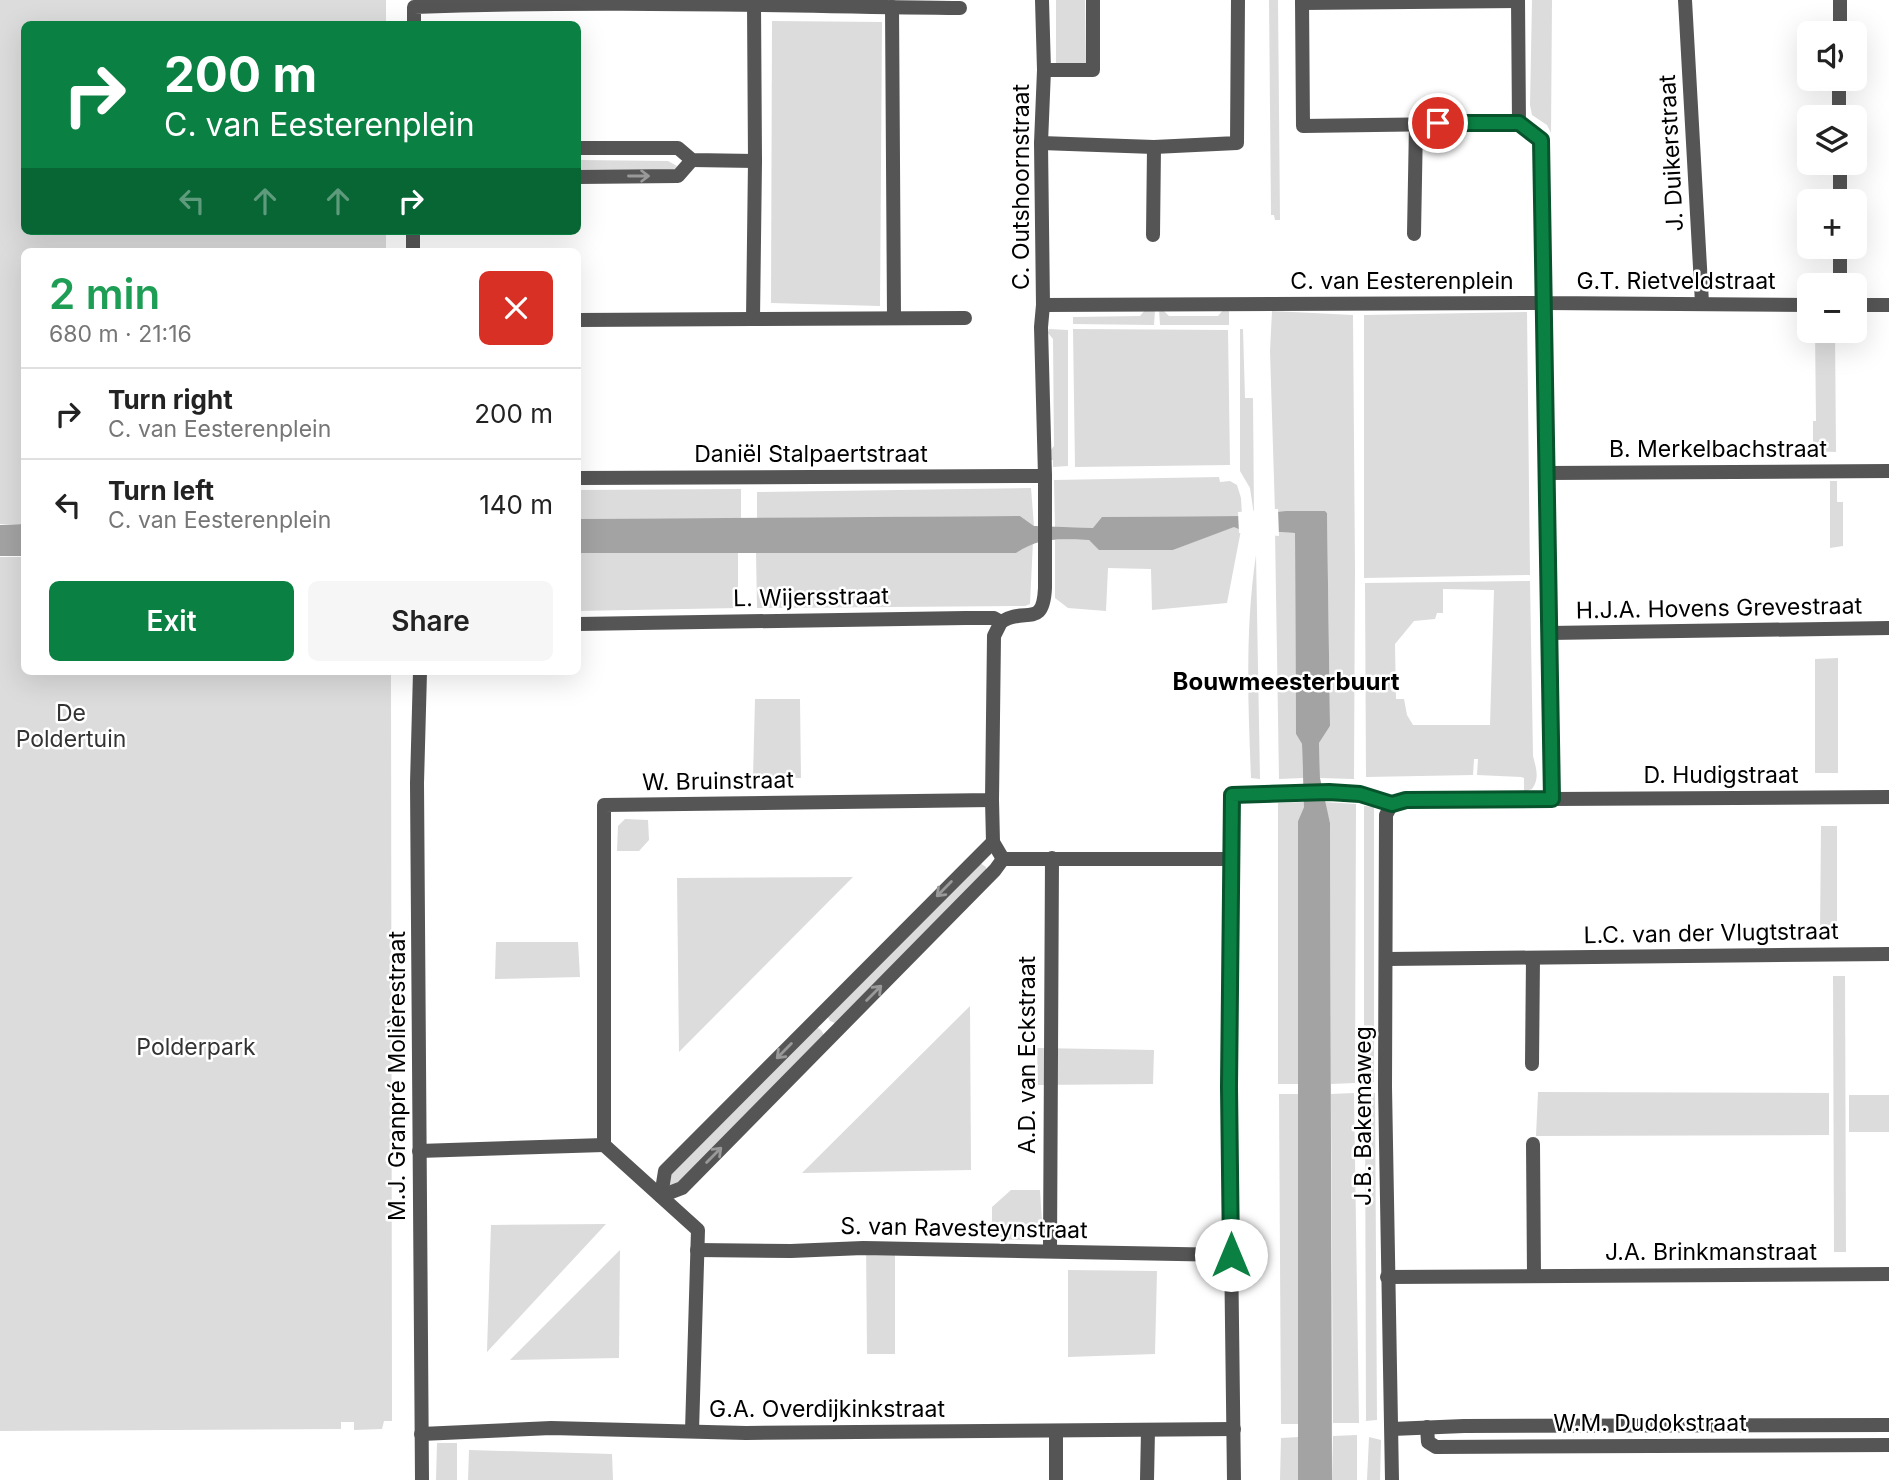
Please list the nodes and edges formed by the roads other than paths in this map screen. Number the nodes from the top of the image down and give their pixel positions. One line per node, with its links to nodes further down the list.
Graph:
1 (1042, 0): 13 (street, C. Outshoornstraat)
2 (1093, 0): 13 (street, C. Outshoornstraat)
3 (1238, 0): 17 (street)
4 (1685, 0): 25 (street, J. Duikerstraat)
5 (1840, 0): 12 (street)
6 (1302, 1): 7 (street); 15 (street)
7 (1518, 1): 14 (street)
8 (754, 4): 9 (street); 11 (street); 20 (street)
9 (892, 7): 10 (street); 30 (street)
10 (960, 8)
11 (414, 21)
12 (1840, 21)
13 (1044, 70): 16 (street, C. Outshoornstraat)
14 (1519, 123): 15 (street); 24 (street)
15 (1416, 124): 23 (street)
16 (1041, 143): 17 (street); 27 (street, C. Outshoornstraat)
17 (1154, 147): 22 (street)
18 (581, 148): 19 (street)
19 (692, 160): 20 (street); 21 (street, one-way to 19)
20 (755, 161): 32 (street)
21 (581, 177)
22 (1153, 234)
23 (1413, 234)
24 (1543, 303): 25 (street, G.T. Rietveldstraat); 27 (street, C. van Eesterenplein); 35 (street, C. van Eesterenplein)
25 (1702, 303): 28 (street, G.T. Rietveldstraat)
26 (1889, 304): 29 (street)
27 (1043, 305): 36 (street)
28 (1797, 305)
29 (1867, 305)
30 (894, 317): 31 (street); 32 (street)
31 (965, 318)
32 (752, 319): 33 (street)
33 (581, 320)
34 (1889, 471): 35 (street, B. Merkelbachstraat)
35 (1546, 473): 41 (street, C. van Eesterenplein)
36 (1045, 476): 37 (street, Daniël Stalpaertstraat); 38 (street, L. Wijersstraat)
37 (581, 478)
38 (1001, 622): 39 (street, L. Wijersstraat); 45 (street)
39 (581, 624)
40 (1889, 628): 41 (street, H.J.A. Hovens Grevestraat)
41 (1549, 633): 44 (street, C. van Eesterenplein)
42 (420, 675): 59 (street, M.J. Granpré Molièrestraat)
43 (1889, 797): 44 (street, D. Hudigstraat)
44 (1552, 799): 46 (street)
45 (992, 800): 47 (street); 58 (street, W. Bruinstraat)
46 (1392, 804): 50 (street); 53 (street, J.B. Bakemaweg)
47 (993, 842): 49 (street); 54 (street, one-way to 54)
48 (1052, 858): 49 (street); 50 (street); 62 (street, A.D. van Eckstraat)
49 (1003, 859): 55 (street, one-way to 49)
50 (1231, 859): 63 (street)
51 (1889, 954): 52 (street, L.C. van der Vlugtstraat)
52 (1533, 958): 53 (street, L.C. van der Vlugtstraat); 56 (street)
53 (1387, 959): 66 (street, J.B. Bakemaweg)
54 (818, 1016): 55 (street); 60 (street, one-way to 60)
55 (835, 1032): 60 (street, one-way to 55)
56 (1532, 1064)
57 (1533, 1144): 65 (street)
58 (604, 1145): 59 (street); 60 (street)
59 (419, 1152): 74 (street, M.J. Granpré Molièrestraat)
60 (661, 1196): 61 (street)
61 (697, 1250): 62 (street, S. van Ravesteynstraat); 72 (street)
62 (1050, 1251): 63 (street, S. van Ravesteynstraat)
63 (1231, 1255): 69 (street)
64 (1889, 1274): 65 (street, J.A. Brinkmanstraat)
65 (1534, 1276): 66 (street, J.A. Brinkmanstraat)
66 (1387, 1277): 70 (street, J.B. Bakemaweg)
67 (1889, 1425): 68 (street, W.M. Dudokstraat)
68 (1427, 1427): 70 (street, W.M. Dudokstraat); 75 (street, W.M. Dudokstraat)
69 (1234, 1429): 71 (street, G.A. Overdijkinkstraat); 79 (street)
70 (1392, 1429): 80 (street, J.B. Bakemaweg)
71 (1148, 1430): 73 (street, G.A. Overdijkinkstraat); 78 (street)
72 (692, 1431): 73 (street, G.A. Overdijkinkstraat); 74 (street, G.A. Overdijkinkstraat)
73 (1056, 1431): 77 (street)
74 (421, 1434): 76 (street, M.J. Granpré Molièrestraat)
75 (1889, 1445)
76 (422, 1480)
77 (1056, 1480)
78 (1147, 1480)
79 (1234, 1480)
80 (1392, 1480)

